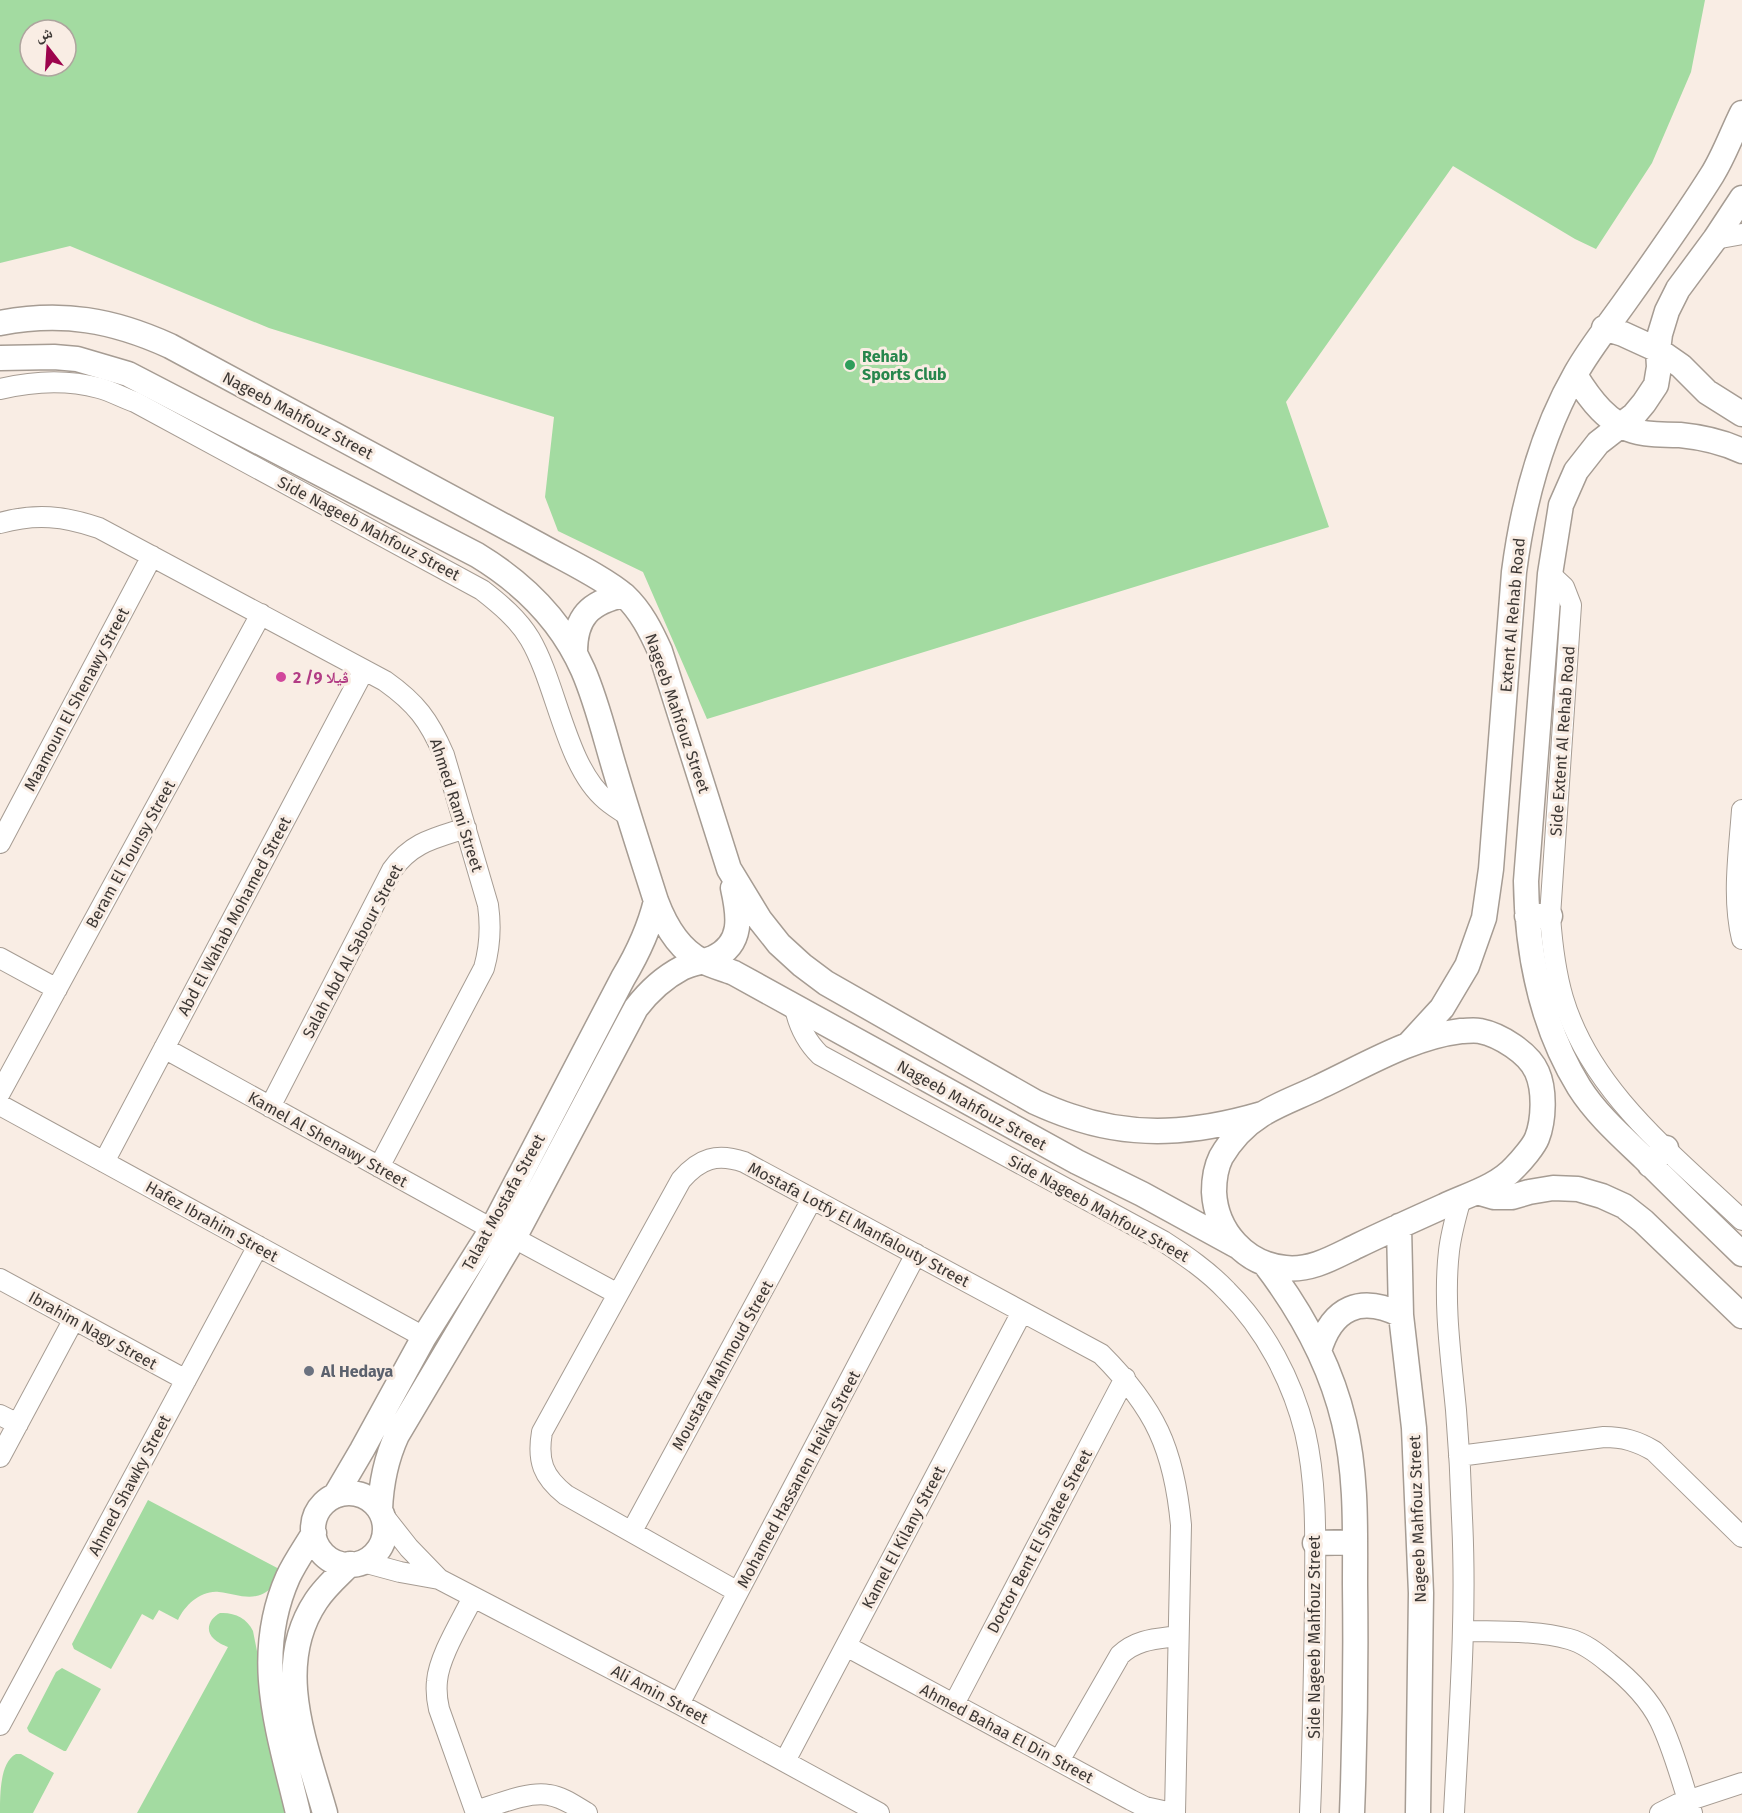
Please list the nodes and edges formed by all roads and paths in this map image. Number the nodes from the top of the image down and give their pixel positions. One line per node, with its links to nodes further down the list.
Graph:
1 (1742, 113): 6 (street, Extent Al Rehab Road)
2 (1742, 198): 4 (street, Extent Al Rehab Road)
3 (1742, 234): 4 (street)
4 (1714, 240): 7 (street, Extent Al Rehab Road)
5 (0, 323): 16 (street, Nageeb Mahfouz Street)
6 (1604, 328): 7 (street); 9 (street, Extent Al Rehab Road)
7 (1658, 350): 11 (street); 12 (street, Extent Al Rehab Road)
8 (0, 358): 18 (street, Nageeb Mahfouz Street)
9 (1575, 375): 12 (street); 32 (street, Extent Al Rehab Road)
10 (0, 389): 21 (street, Side Nageeb Mahfouz Street)
11 (1742, 414)
12 (1620, 425): 13 (street); 26 (street, Extent Al Rehab Road)
13 (1739, 441)
14 (0, 523): 15 (street, Ahmed Rami Street)
15 (152, 556): 17 (street, Ahmed Rami Street); 23 (street, Maamoun El Shenawy Street)
16 (624, 596): 18 (street); 24 (street, Nageeb Mahfouz Street)
17 (261, 614): 19 (street, Ahmed Rami Street); 30 (street, Beram El Tounsy Street)
18 (574, 652): 21 (street, Nageeb Mahfouz Street)
19 (364, 669): 22 (street, Ahmed Rami Street); 33 (street, Abd El Wahab Mohamed Street)
20 (1742, 810): 27 (street)
21 (628, 816): 25 (street, Nageeb Mahfouz Street)
22 (466, 828): 38 (street, Salah Abd Al Sabour Street); 42 (street, Ahmed Rami Street)
23 (0, 843)
24 (729, 868): 29 (street, Talaat Mostafa Street); 39 (street, Nageeb Mahfouz Street)
25 (656, 901): 29 (street, Nageeb Mahfouz Street); 47 (street, Talaat Mostafa Street)
26 (1538, 916): 34 (street, Extent Al Rehab Road); 40 (street)
27 (1742, 939)
28 (0, 958): 30 (street)
29 (701, 961): 31 (street, Nageeb Mahfouz Street); 48 (street, Talaat Mostafa Street)
30 (57, 989): 36 (street, Beram El Tounsy Street)
31 (795, 1008): 50 (street, Nageeb Mahfouz Street); 74 (street, Side Nageeb Mahfouz Street)
32 (1408, 1045): 35 (street); 39 (street)
33 (164, 1048): 38 (street, Kamel Al Shenawy Street); 41 (street, Abd El Wahab Mohamed Street)
34 (1560, 1050): 35 (street); 40 (street, Extent Al Rehab Road)
35 (1532, 1061): 43 (street)
36 (0, 1093)
37 (0, 1105): 41 (street, Hafez Ibrahim Street)
38 (270, 1107): 42 (street, Kamel Al Shenawy Street)
39 (1262, 1114): 50 (street)
40 (1658, 1156): 45 (street); 52 (street, Extent Al Rehab Road)
41 (104, 1162): 49 (street, Hafez Ibrahim Street)
42 (379, 1167): 47 (street, Kamel Al Shenawy Street)
43 (1469, 1195): 46 (street); 58 (street); 66 (street)
44 (812, 1199): 51 (street, Mostafa Lotfy El Manfalouty Street); 55 (street, Mostafa Lotfy El Manfalouty Street); 70 (street, Moustafa Mahmoud Street)
45 (1742, 1220)
46 (1399, 1226): 53 (street); 57 (street, Nageeb Mahfouz Street)
47 (492, 1228): 60 (street, Talaat Mostafa Street)
48 (514, 1238): 55 (street); 69 (street, Talaat Mostafa Street)
49 (258, 1246): 60 (street, Hafez Ibrahim Street); 63 (street, Ahmed Shawky Street)
50 (1238, 1246): 53 (street)
51 (916, 1254): 56 (street, Mostafa Lotfy El Manfalouty Street); 77 (street, Mohamed Hassanen Heikal Street)
52 (1742, 1254)
53 (1265, 1264): 61 (street)
54 (0, 1279): 59 (street, Ibrahim Nagy Street)
55 (618, 1294): 70 (street, Mostafa Lotfy El Manfalouty Street)
56 (1022, 1312): 62 (street, Mostafa Lotfy El Manfalouty Street); 81 (street, Kamel El Kilany Street)
57 (1401, 1315): 61 (street); 97 (street, Nageeb Mahfouz Street)
58 (1742, 1316)
59 (74, 1319): 63 (street, Ibrahim Nagy Street); 65 (street)
60 (424, 1337): 68 (street, Talaat Mostafa Street)
61 (1319, 1351): 73 (street)
62 (1125, 1378): 80 (street, Mostafa Lotfy El Manfalouty Street); 83 (street, Doctor Bent El Shatee Street)
63 (186, 1380): 84 (street, Ahmed Shawky Street)
64 (0, 1415): 65 (street)
65 (18, 1424): 67 (street)
66 (1459, 1456): 72 (street); 79 (street)
67 (0, 1457)
68 (335, 1496): 69 (street); 71 (street)
69 (382, 1513): 75 (street); 76 (street, Ali Amin Street)
70 (632, 1532): 77 (street, Mostafa Lotfy El Manfalouty Street)
71 (314, 1533): 75 (street); 90 (street)
72 (1742, 1537)
73 (1355, 1542): 74 (street); 96 (street)
74 (1315, 1544): 95 (street, Side Nageeb Mahfouz Street)
75 (357, 1563): 76 (street, Ali Amin Street); 91 (street)
76 (438, 1579): 78 (street, Ali Amin Street)
77 (738, 1592): 82 (street, Mohamed Hassanen Heikal Street)
78 (473, 1597): 82 (street, Ali Amin Street); 89 (street)
79 (1464, 1631): 88 (street); 98 (street)
80 (1178, 1636): 86 (street); 94 (street, Mostafa Lotfy El Manfalouty Street)
81 (846, 1646): 83 (street, Ahmed Bahaa El Din Street); 85 (street, Kamel El Kilany Street)
82 (679, 1704): 85 (street, Ali Amin Street)
83 (954, 1704): 86 (street, Ahmed Bahaa El Din Street)
84 (1, 1722)
85 (785, 1761): 93 (street, Ali Amin Street)
86 (1059, 1761): 94 (street, Ahmed Bahaa El Din Street)
87 (1742, 1783): 88 (street)
88 (1690, 1807): 99 (street)
89 (476, 1812): 92 (street)
90 (298, 1813)
91 (325, 1813)
92 (587, 1813)
93 (879, 1813)
94 (1173, 1813)
95 (1310, 1813)
96 (1352, 1813)
97 (1418, 1813)
98 (1454, 1813)
99 (1660, 1813)

